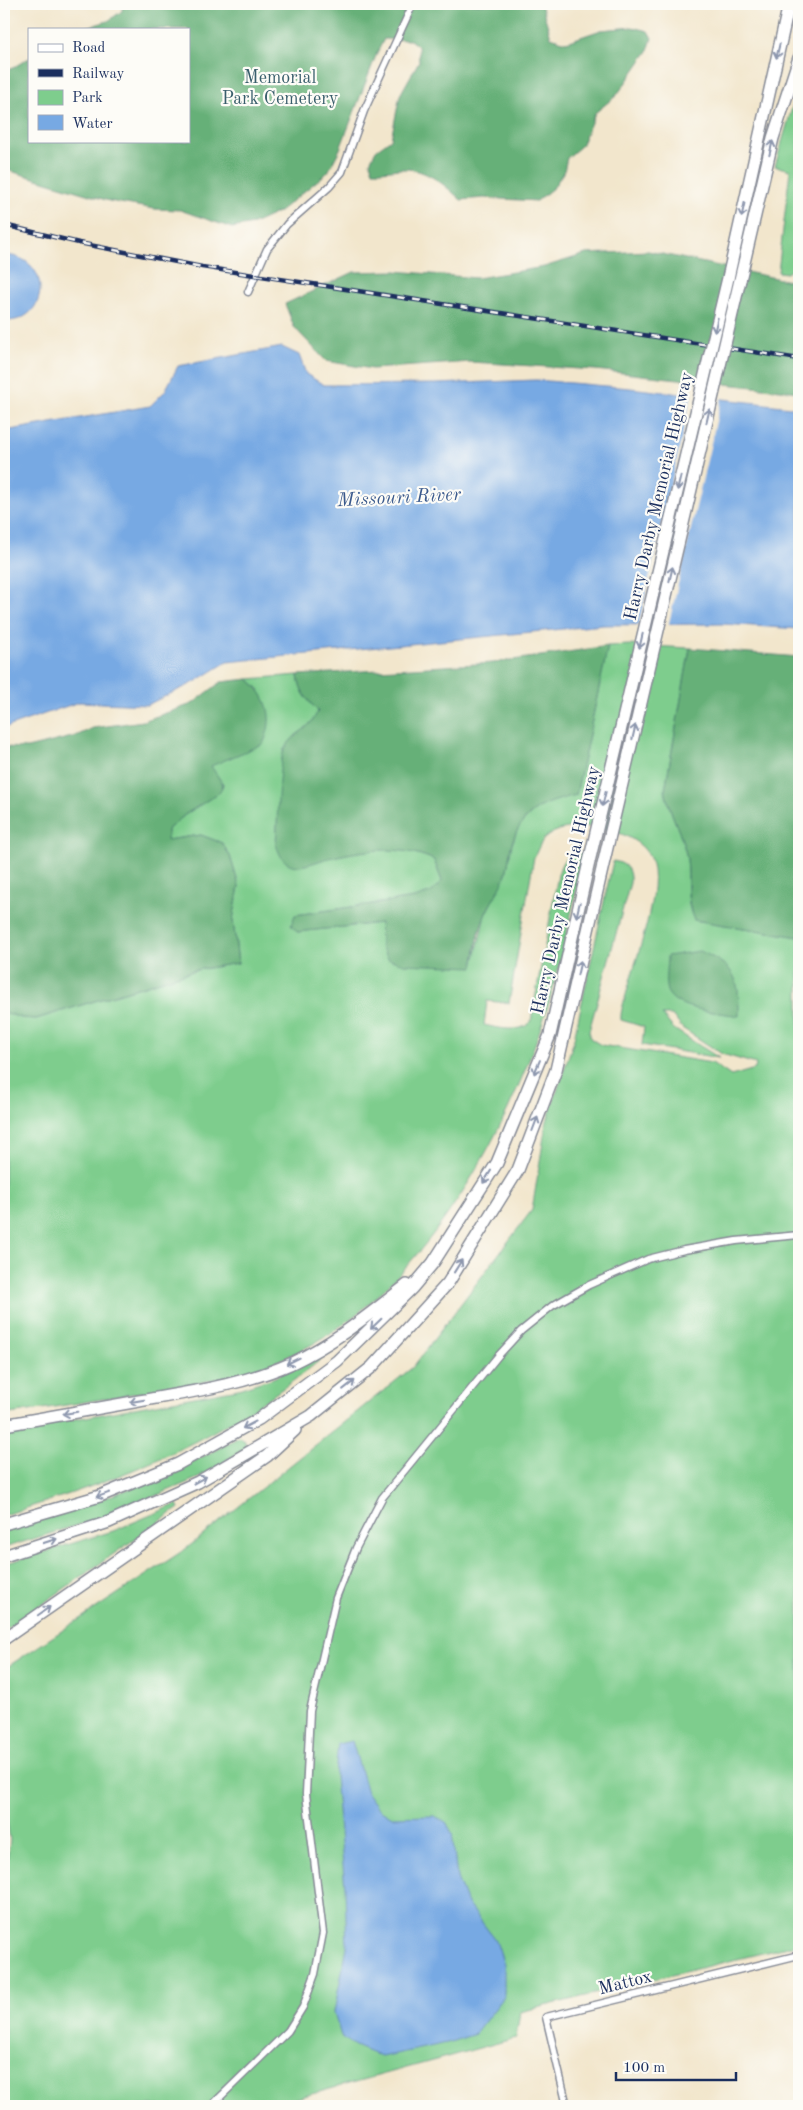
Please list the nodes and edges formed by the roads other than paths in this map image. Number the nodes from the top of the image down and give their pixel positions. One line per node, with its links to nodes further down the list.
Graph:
1 (412, 4): 4 (street)
2 (789, 4): 6 (highway, Harry Darby Memorial Highway, one-way to 6, bridge)
3 (799, 58): 7 (highway, Harry Darby Memorial Highway, one-way to 3, bridge)
4 (248, 292)
5 (799, 1235): 13 (street)
6 (433, 1263): 8 (highway, one-way to 8); 9 (highway, Harry Darby Memorial Highway, one-way to 9)
7 (310, 1416): 10 (highway, Harry Darby Memorial Highway, one-way to 7); 11 (highway, one-way to 7)
8 (4, 1425)
9 (4, 1524)
10 (4, 1556)
11 (4, 1640)
12 (799, 1955): 14 (street, Mattox)
13 (211, 2106)
14 (567, 2106)

